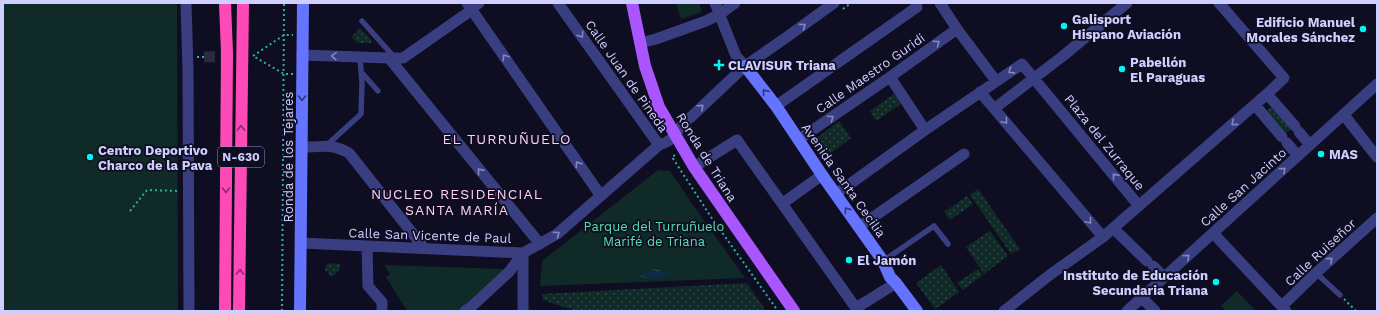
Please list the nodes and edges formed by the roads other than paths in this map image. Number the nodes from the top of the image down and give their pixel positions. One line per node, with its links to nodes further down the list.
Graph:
1 (186, 3): 70 (street)
2 (226, 3): 71 (highway, N-630, one-way to 71)
3 (243, 3): 72 (highway, N-630, one-way to 3)
4 (303, 3): 19 (street, Ronda de los Tejares)
5 (558, 3): 39 (street, Calle Juan de Pineda, one-way to 39)
6 (632, 3): 18 (main road, Ronda de Triana)
7 (715, 3): 15 (street)
8 (735, 3): 15 (street)
9 (834, 3): 22 (street, one-way to 9)
10 (940, 3): 17 (street)
11 (1127, 3): 25 (street)
12 (1219, 3): 30 (street)
13 (472, 5): 21 (street); 48 (street, one-way to 13)
14 (916, 6): 32 (street)
15 (720, 14): 18 (street); 22 (street)
16 (362, 21): 21 (lane)
17 (957, 29): 24 (street, Calle Maestro Guridi, one-way to 17); 26 (street)
18 (640, 43): 36 (main road, Ronda de Triana)
19 (302, 55): 20 (street, one-way to 19); 41 (street, Ronda de los Tejares, one-way to 41)
20 (360, 57): 21 (street); 23 (lane)
21 (392, 58): 57 (street, one-way to 21)
22 (745, 66): 32 (street, Avenida Santa Cecilia, one-way to 22); 36 (street, one-way to 22)
23 (361, 72): 28 (lane); 38 (lane)
24 (890, 77): 35 (street); 37 (street, Calle Maestro Guridi, one-way to 24)
25 (1034, 78): 26 (street, Plaza del Zurraque, one-way to 26); 33 (street); 50 (street, Plaza del Zurraque, one-way to 25)
26 (996, 81): 29 (street)
27 (1377, 84): 34 (street, Calle San Jacinto)
28 (378, 91)
29 (980, 92): 33 (street); 35 (street)
30 (1267, 94): 31 (street); 40 (street)
31 (1255, 105): 43 (street); 50 (street, one-way to 50)
32 (776, 106): 37 (street, Avenida Santa Cecilia)
33 (995, 108): 55 (street, one-way to 55)
34 (1344, 115): 40 (street, Calle San Jacinto); 44 (street)
35 (927, 128): 47 (street)
36 (676, 136): 39 (street); 45 (main road, Ronda de Triana)
37 (798, 140): 46 (street, Avenida Santa Cecilia)
38 (327, 145): 41 (street); 60 (street)
39 (659, 145): 48 (street)
40 (1310, 145): 43 (street, Calle San Jacinto)
41 (302, 147): 56 (street, Ronda de los Tejares)
42 (964, 154): 52 (street)
43 (1298, 156): 54 (street, Calle San Jacinto, one-way to 43)
44 (1377, 157)
45 (694, 167): 49 (street); 77 (main road, Ronda de Triana)
46 (822, 175): 47 (street, Avenida Santa Cecilia); 49 (street)
47 (836, 194): 52 (street, Avenida Santa Cecilia, one-way to 47)
48 (601, 196): 57 (street, one-way to 48)
49 (783, 204): 68 (street)
50 (1140, 206): 53 (street, Plaza del Zurraque)
51 (1377, 218): 63 (street, Calle Ruiseñor, one-way to 51)
52 (859, 227): 62 (street, Avenida Santa Cecilia)
53 (1113, 228): 55 (street, Plaza del Zurraque); 64 (street)
54 (1213, 233): 64 (street, Calle San Jacinto, one-way to 54); 69 (street)
55 (1103, 237): 79 (street, Plaza del Zurraque)
56 (301, 244): 59 (street, Calle San Vicente de Paul); 73 (street, Ronda de los Tejares)
57 (540, 244): 61 (street)
58 (948, 244): 62 (lane)
59 (367, 246): 60 (street, Calle San Vicente de Paul); 74 (street)
60 (424, 248): 61 (street, Calle San Vicente de Paul)
61 (523, 253): 75 (street, Calle San Vicente de Paul); 76 (street)
62 (883, 261): 65 (street, Avenida Santa Cecilia)
63 (1316, 273): 66 (lane); 69 (street, Calle Ruiseñor)
64 (1164, 277): 67 (street, Calle San Jacinto)
65 (896, 282): 68 (street); 78 (street, Avenida Santa Cecilia)
66 (1340, 295)
67 (1142, 297): 80 (street, Calle San Jacinto); 81 (street)
68 (857, 309)
69 (1284, 309)
70 (189, 311)
71 (225, 311)
72 (239, 311)
73 (300, 311)
74 (382, 311)
75 (464, 311)
76 (524, 311)
77 (794, 311)
78 (917, 311)
79 (1004, 311)
80 (1127, 311)
81 (1155, 311)

